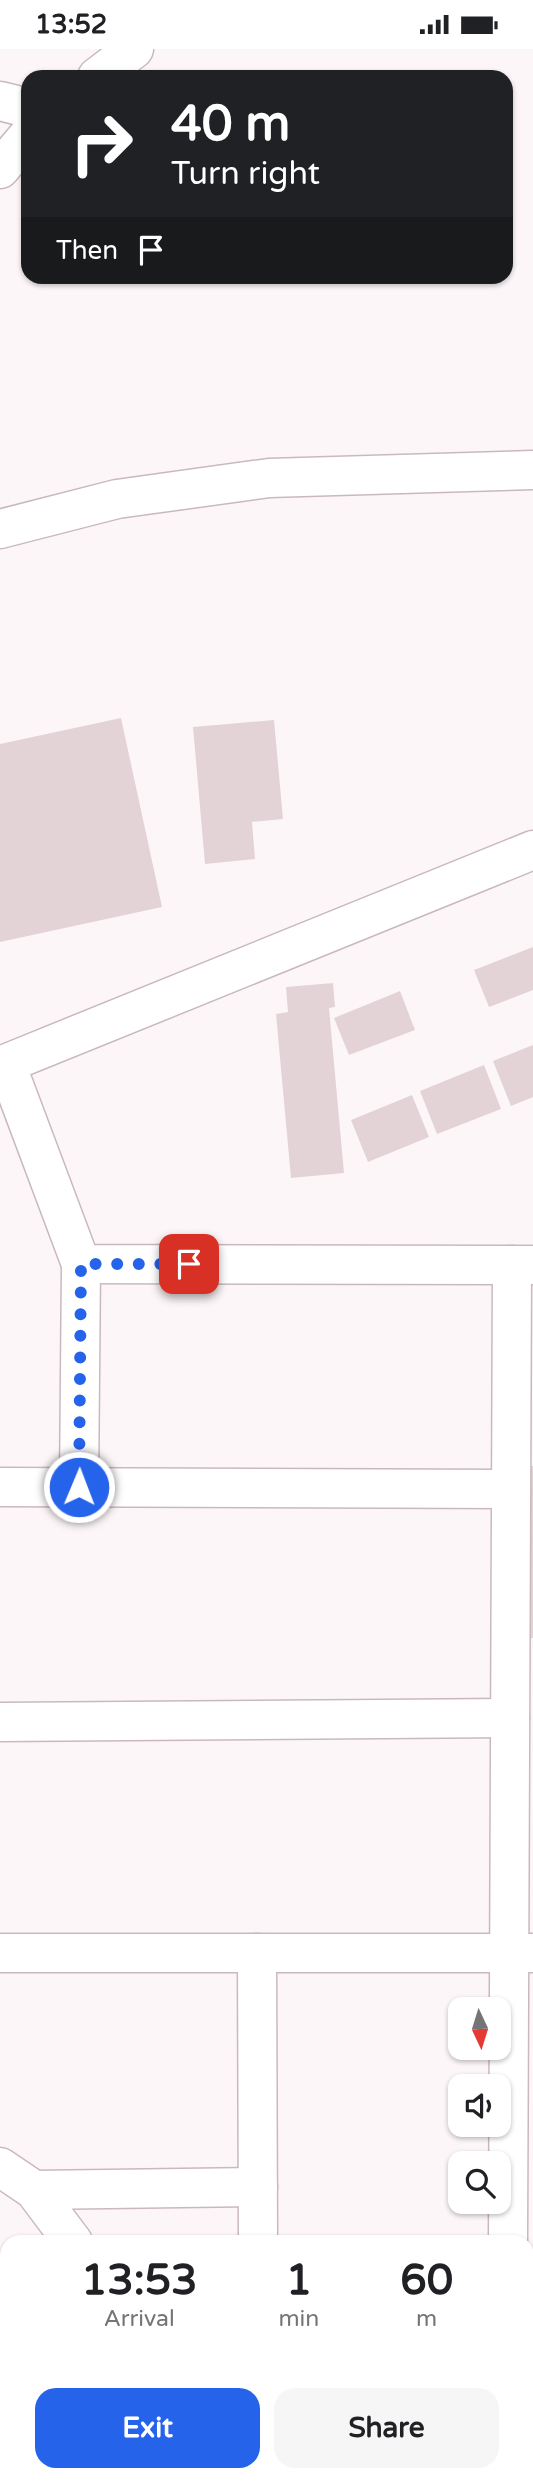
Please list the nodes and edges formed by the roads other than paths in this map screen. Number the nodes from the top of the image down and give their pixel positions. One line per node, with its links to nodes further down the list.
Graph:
1 (134, 49): 2 (street)
2 (106, 70)
3 (0, 101): 4 (street)
4 (21, 106)
5 (533, 470): 6 (street)
6 (0, 529)
7 (533, 850): 8 (street)
8 (3, 1065): 9 (street)
9 (81, 1264): 10 (street); 12 (street)
10 (522, 1265): 13 (street)
11 (0, 1486): 12 (street)
12 (79, 1487): 13 (street)
13 (511, 1489): 14 (street)
14 (510, 1718): 15 (street); 18 (street)
15 (0, 1722)
16 (0, 1953): 17 (street)
17 (257, 1953): 18 (street); 20 (street)
18 (521, 1953): 24 (street)
19 (0, 2167): 21 (street)
20 (258, 2187): 21 (street); 23 (street)
21 (34, 2190): 22 (street)
22 (68, 2235)
23 (258, 2235)
24 (508, 2235)

